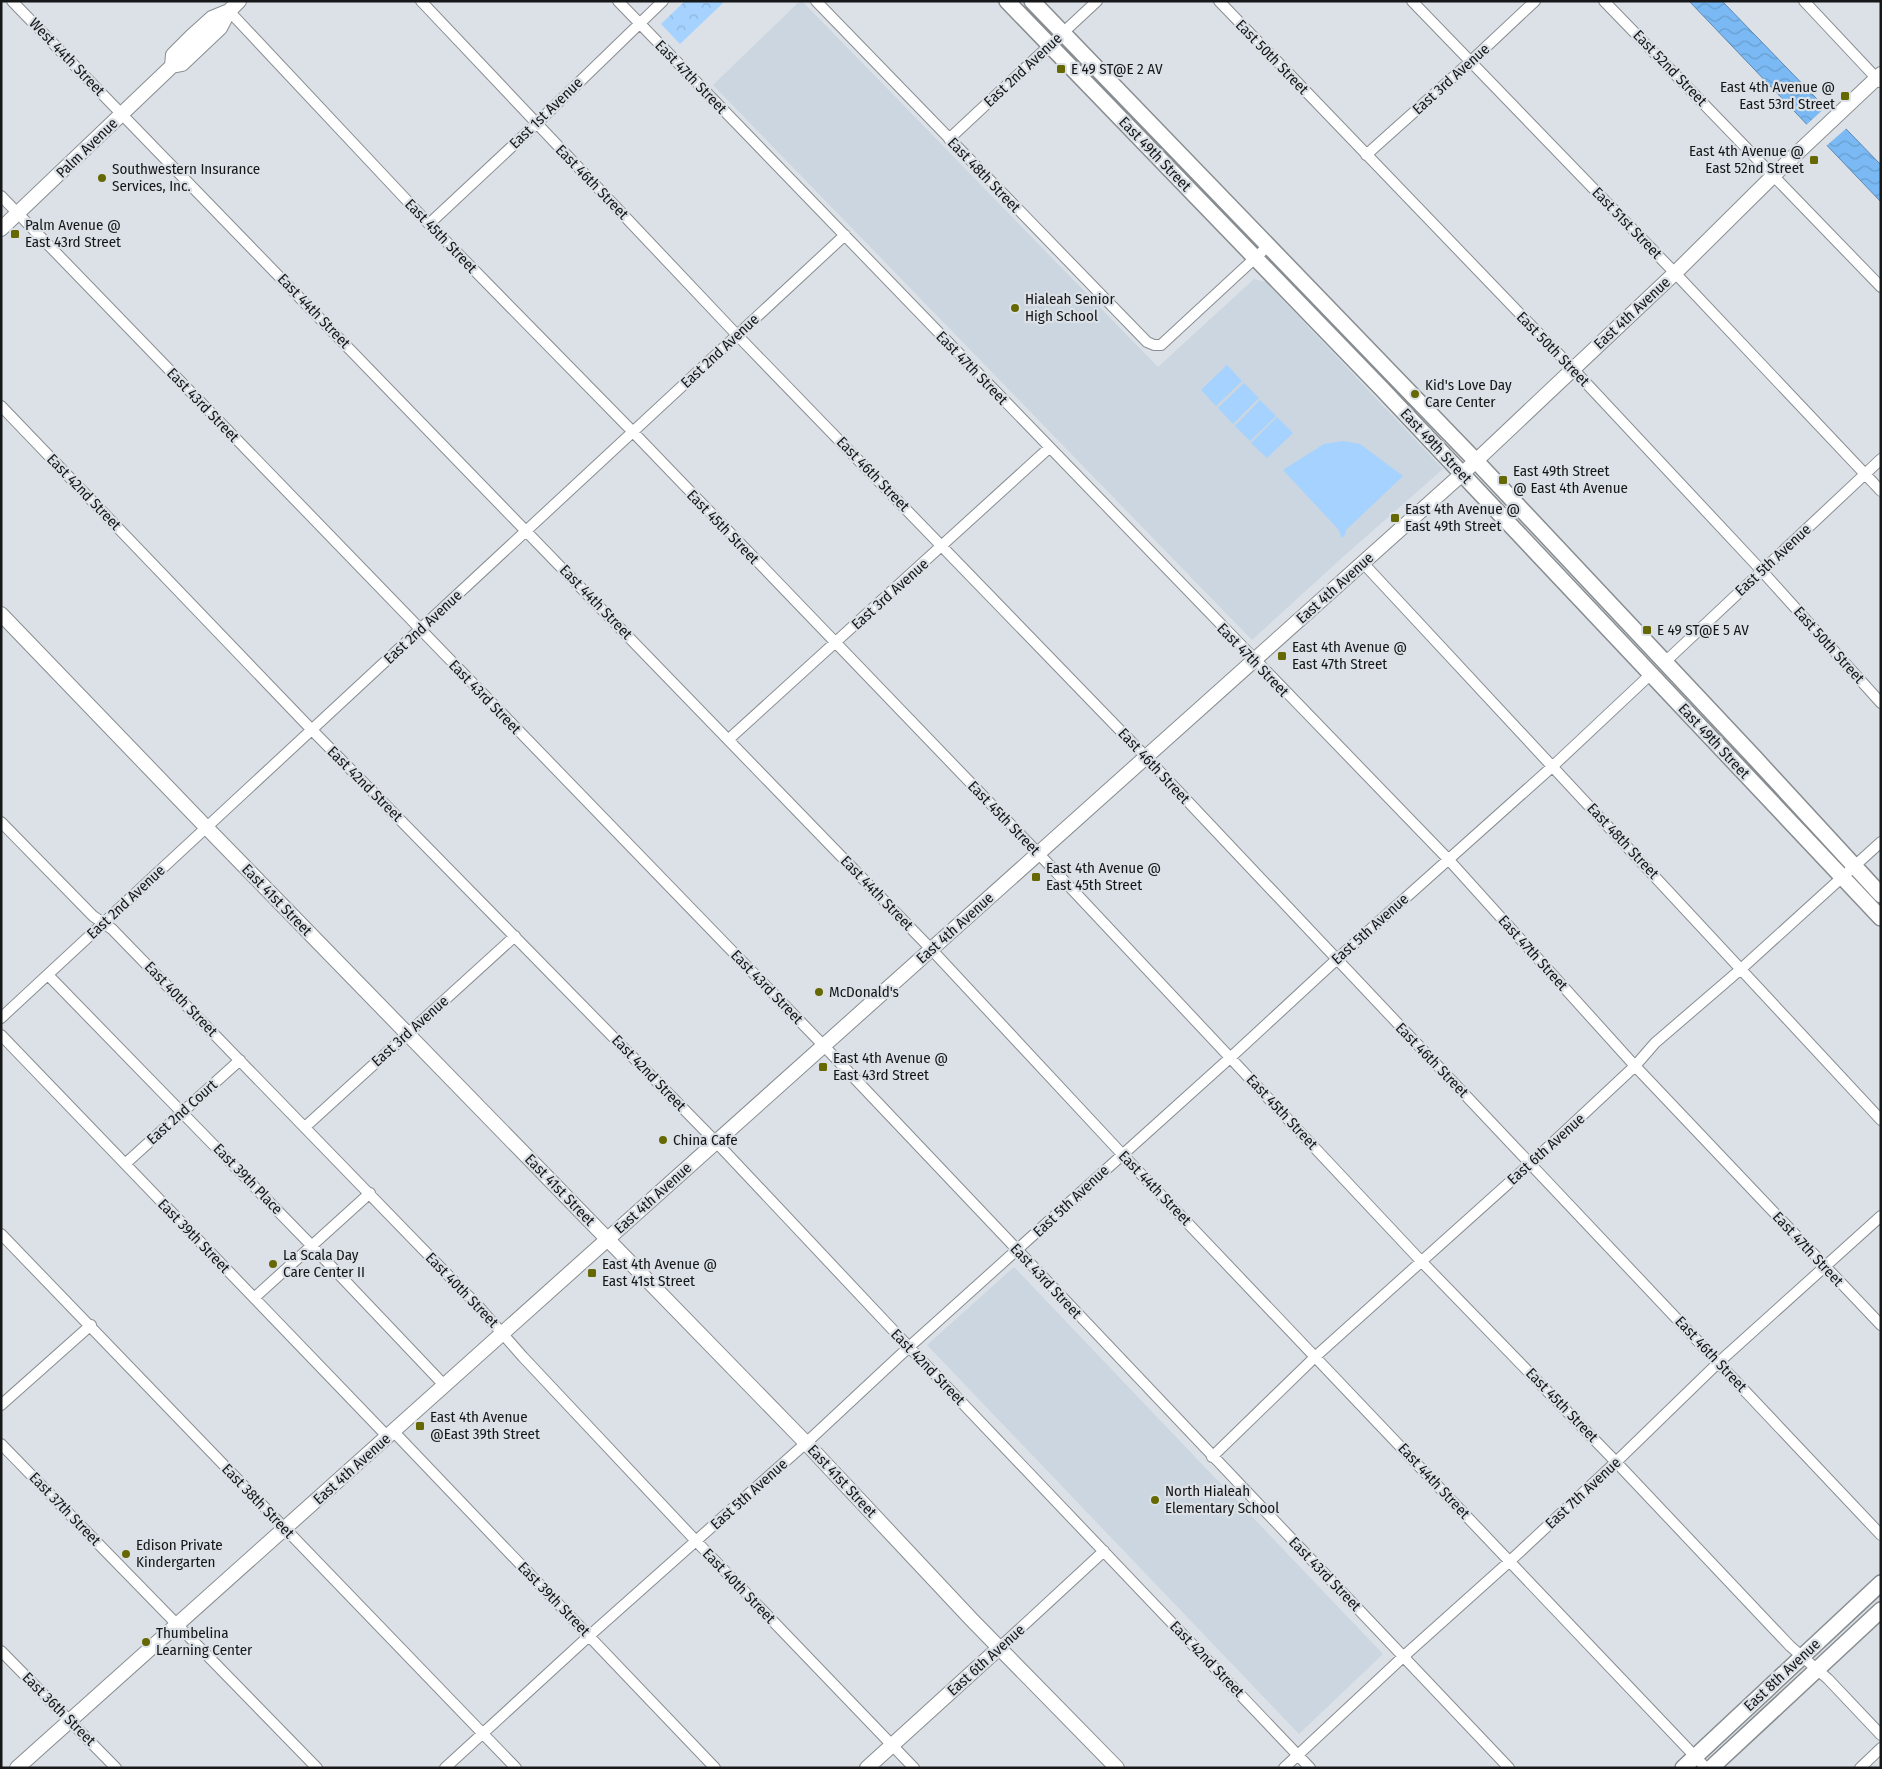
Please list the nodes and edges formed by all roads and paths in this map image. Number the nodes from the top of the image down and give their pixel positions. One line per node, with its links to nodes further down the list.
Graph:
1 (12, 1): 20 (street, West 44th Street)
2 (421, 1): 21 (street, East 46th Street)
3 (618, 1): 15 (street, East 47th Street)
4 (662, 1): 15 (street, East 1st Avenue)
5 (816, 1): 22 (street, East 48th Street)
6 (1007, 1): 17 (main road, East 49th Street)
7 (1032, 1): 16 (main road, East 49th Street)
8 (1097, 1): 16 (street, East 2nd Avenue)
9 (1219, 1): 23 (street, East 50th Street)
10 (1412, 1): 18 (street, East 51st Street)
11 (1535, 1): 18 (street, East 3rd Avenue)
12 (1604, 1): 24 (street, East 52nd Street)
13 (1804, 1): 19 (street)
14 (234, 6): 20 (main road, Palm Avenue); 27 (street, East 45th Street)
15 (639, 24): 21 (street, East 1st Avenue); 29 (street, East 47th Street)
16 (1062, 33): 17 (street, East 2nd Avenue); 30 (main road, East 49th Street)
17 (1049, 44): 22 (street, East 2nd Avenue); 31 (main road, East 49th Street)
18 (1470, 62): 23 (street, East 3rd Avenue); 32 (street, East 51st Street)
19 (1879, 79): 24 (main road, East 4th Avenue)
20 (122, 114): 26 (main road, Palm Avenue); 44 (street, East 44th Street)
21 (536, 124): 27 (street, East 1st Avenue); 34 (street, East 46th Street)
22 (950, 139): 31 (street, East 48th Street)
23 (1366, 155): 35 (street, East 50th Street)
24 (1774, 175): 32 (main road, East 4th Avenue); 33 (street, East 52nd Street)
25 (1, 196): 26 (street, East 43rd Street)
26 (18, 214): 28 (main road, Palm Avenue); 50 (street, East 43rd Street)
27 (429, 224): 37 (street, East 45th Street)
28 (1, 230)
29 (845, 235): 34 (street, East 2nd Avenue); 38 (street, East 47th Street)
30 (1268, 246): 31 (street); 40 (main road, East 49th Street)
31 (1255, 258): 41 (main road, East 49th Street)
32 (1675, 273): 35 (main road, East 4th Avenue); 42 (street, East 51st Street)
33 (1881, 287)
34 (737, 335): 37 (street, East 2nd Avenue); 45 (street, East 46th Street)
35 (1573, 369): 40 (main road, East 4th Avenue); 47 (street, East 50th Street)
36 (1, 406): 57 (street, East 42nd Street)
37 (634, 433): 44 (street, East 2nd Avenue); 51 (street, East 45th Street)
38 (1049, 448): 45 (street, East 3rd Avenue); 52 (street, East 47th Street)
39 (1881, 459): 42 (street, East 5th Avenue)
40 (1476, 461): 41 (main road, East 4th Avenue); 53 (main road, East 49th Street)
41 (1462, 474): 46 (main road, East 4th Avenue); 48 (main road, East 49th Street)
42 (1865, 474): 43 (street, East 51st Street); 47 (street, East 5th Avenue)
43 (1881, 490)
44 (526, 530): 50 (street, East 2nd Avenue); 58 (street, East 44th Street)
45 (943, 546): 51 (street, East 3rd Avenue); 59 (street, East 46th Street)
46 (1363, 563): 52 (main road, East 4th Avenue); 60 (street, East 48th Street)
47 (1762, 571): 53 (street, East 5th Avenue); 55 (street, East 50th Street)
48 (1598, 618): 53 (main road); 54 (main road, East 49th Street)
49 (3, 619): 62 (main road, East 41st Street)
50 (420, 630): 57 (street, East 2nd Avenue); 79 (street, East 43rd Street)
51 (835, 644): 58 (street, East 3rd Avenue); 64 (street, East 45th Street)
52 (1254, 660): 59 (main road, East 4th Avenue); 65 (street, East 47th Street)
53 (1665, 662): 56 (main road, East 49th Street)
54 (1651, 674): 56 (main road); 60 (street, East 5th Avenue); 67 (main road, East 49th Street)
55 (1881, 703)
56 (1725, 727): 66 (main road, East 49th Street)
57 (311, 729): 62 (street, East 2nd Avenue); 71 (street, East 42nd Street)
58 (729, 739): 72 (street, East 44th Street)
59 (1146, 756): 64 (main road, East 4th Avenue); 73 (street, East 46th Street)
60 (1553, 766): 65 (street, East 5th Avenue); 74 (street, East 48th Street)
61 (1, 822): 70 (street, East 40th Street)
62 (206, 827): 70 (street, East 2nd Avenue); 77 (main road, East 41st Street)
63 (1881, 842): 66 (street, East 6th Avenue)
64 (1038, 853): 72 (main road, East 4th Avenue); 80 (street, East 45th Street)
65 (1448, 859): 73 (street, East 5th Avenue); 82 (street, East 47th Street)
66 (1854, 867): 67 (street, East 6th Avenue); 68 (main road, East 49th Street)
67 (1842, 878): 69 (main road, East 49th Street); 74 (street, East 6th Avenue)
68 (1881, 894)
69 (1881, 918)
70 (104, 924): 75 (street, East 2nd Avenue); 81 (street, East 40th Street)
71 (515, 936): 77 (street, East 3rd Avenue); 86 (street, East 42nd Street)
72 (931, 949): 79 (main road, East 4th Avenue); 87 (street, East 44th Street)
73 (1336, 960): 80 (street, East 5th Avenue); 89 (street, East 46th Street)
74 (1741, 968): 82 (street, East 6th Avenue); 84 (street, East 48th Street)
75 (48, 975): 76 (street, East 2nd Avenue); 83 (street, East 39th Place)
76 (1, 1018)
77 (408, 1033): 85 (street, East 3rd Avenue); 93 (main road, East 41st Street)
78 (1, 1035): 88 (street, East 39th Street)
79 (823, 1045): 86 (main road, East 4th Avenue); 95 (street, East 43rd Street)
80 (1231, 1057): 87 (street, East 5th Avenue); 96 (street, East 45th Street)
81 (240, 1060): 83 (street, East 2nd Court); 85 (street, East 40th Street)
82 (1635, 1066): 89 (street, East 6th Avenue); 97 (street, East 47th Street)
83 (182, 1111): 88 (street, East 2nd Court); 94 (street, East 39th Place)
84 (1881, 1120)
85 (305, 1128): 90 (street, East 40th Street)
86 (716, 1142): 93 (main road, East 4th Avenue); 102 (street, East 42nd Street)
87 (1122, 1154): 95 (street, East 5th Avenue); 103 (street, East 44th Street)
88 (125, 1164): 98 (street, East 39th Street)
89 (1530, 1164): 96 (street, East 6th Avenue); 104 (street, East 46th Street)
90 (370, 1193): 94 (street); 101 (street, East 40th Street)
91 (1881, 1216): 97 (street, East 7th Avenue)
92 (1, 1234): 99 (street, East 38th Street)
93 (607, 1239): 101 (main road, East 4th Avenue); 108 (main road, East 41st Street)
94 (312, 1246): 98 (street); 105 (street, East 39th Place)
95 (1017, 1251): 102 (street, East 5th Avenue); 110 (street, East 43rd Street)
96 (1421, 1260): 103 (street, East 6th Avenue); 111 (street, East 45th Street)
97 (1825, 1267): 100 (street, East 47th Street); 104 (street, East 7th Avenue)
98 (254, 1298): 107 (street, East 39th Street)
99 (91, 1325): 106 (street); 112 (street, East 38th Street)
100 (1881, 1326)
101 (502, 1332): 105 (main road, East 4th Avenue); 114 (street, East 40th Street)
102 (909, 1347): 108 (street, East 5th Avenue); 115 (street, East 42nd Street)
103 (1316, 1356): 110 (street, East 6th Avenue); 116 (street, East 44th Street)
104 (1719, 1362): 111 (street, East 7th Avenue); 113 (street, East 46th Street)
105 (444, 1385): 107 (main road, East 4th Avenue)
106 (1, 1405)
107 (390, 1434): 112 (main road, East 4th Avenue); 120 (street, East 39th Street)
108 (806, 1443): 114 (street, East 5th Avenue); 121 (main road, East 41st Street)
109 (1, 1444): 119 (street, East 37th Street)
110 (1212, 1457): 123 (street, East 43rd Street)
111 (1616, 1462): 116 (street, East 7th Avenue); 124 (street, East 45th Street)
112 (285, 1529): 119 (main road, East 4th Avenue); 127 (street, East 38th Street)
113 (1881, 1535)
114 (696, 1541): 120 (street, East 5th Avenue); 129 (street, East 40th Street)
115 (1104, 1551): 121 (street, East 6th Avenue); 131 (street, East 42nd Street)
116 (1510, 1561): 123 (street, East 7th Avenue); 132 (street, East 44th Street)
117 (1881, 1583): 124 (main road, East 8th Avenue)
118 (1881, 1610): 125 (main road, East 8th Avenue)
119 (178, 1625): 126 (main road, East 4th Avenue); 135 (street, East 37th Street)
120 (589, 1636): 127 (street, East 5th Avenue); 138 (street, East 39th Street)
121 (999, 1648): 129 (main road, East 6th Avenue); 141 (main road, East 41st Street)
122 (1, 1651): 126 (street, East 36th Street)
123 (1404, 1656): 131 (street, East 7th Avenue); 144 (street, East 43rd Street)
124 (1802, 1656): 125 (street, East 45th Street); 132 (main road, East 8th Avenue)
125 (1817, 1670): 128 (street, East 45th Street); 147 (main road, East 8th Avenue)
126 (70, 1720): 133 (main road, East 4th Avenue); 134 (street, East 36th Street)
127 (484, 1734): 136 (street, East 5th Avenue); 137 (street, East 38th Street)
128 (1881, 1735)
129 (892, 1746): 139 (main road, East 6th Avenue); 140 (street, East 40th Street)
130 (1881, 1748): 148 (street)
131 (1298, 1755): 142 (street, East 7th Avenue); 143 (street, East 42nd Street)
132 (1695, 1756): 145 (main road, East 8th Avenue); 146 (street, East 44th Street)
133 (17, 1768)
134 (116, 1768)
135 (317, 1768)
136 (445, 1768)
137 (516, 1768)
138 (715, 1768)
139 (867, 1768)
140 (914, 1768)
141 (1117, 1768)
142 (1284, 1768)
143 (1310, 1768)
144 (1509, 1768)
145 (1683, 1768)
146 (1706, 1768)
147 (1712, 1768)
148 (1860, 1768)

